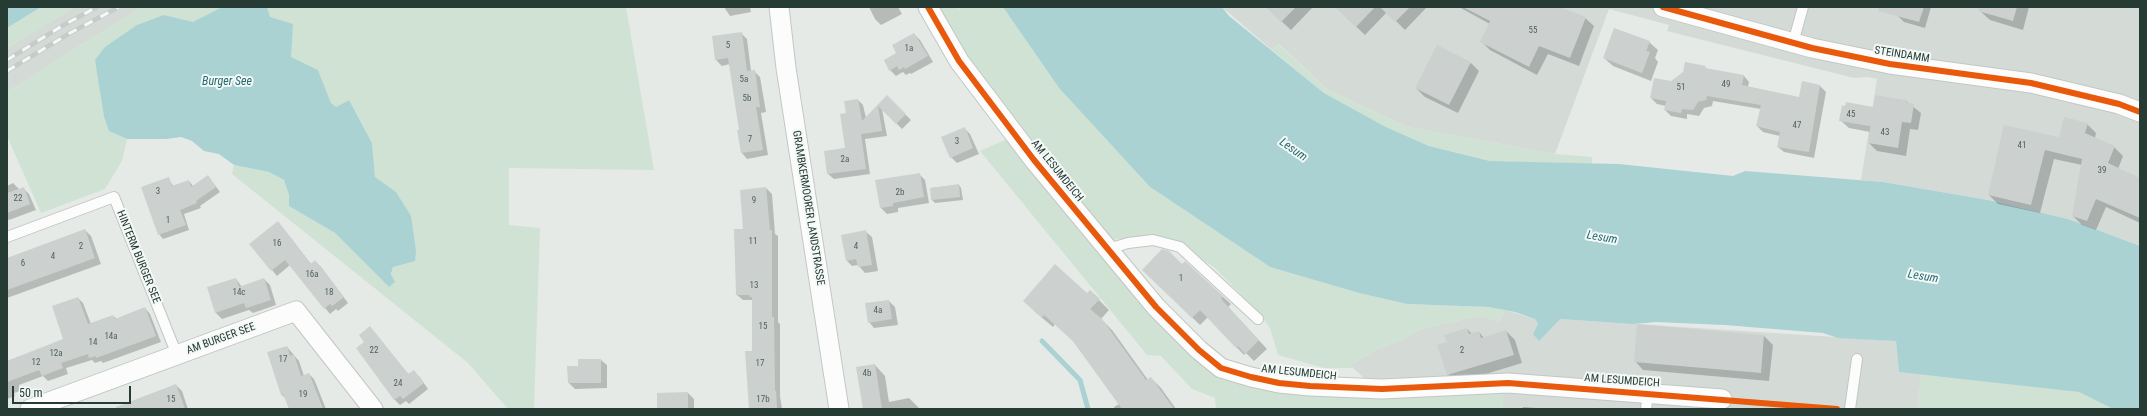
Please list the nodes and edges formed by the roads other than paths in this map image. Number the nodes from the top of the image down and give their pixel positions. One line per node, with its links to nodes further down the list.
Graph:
1 (779, 7): 16 (street, GRAMBKERMOORER LANDSTRASSE)
2 (928, 7): 8 (street, AM LESUMDEICH)
3 (1663, 7): 5 (street, STEINDAMM)
4 (1803, 7): 5 (lane)
5 (1793, 43): 6 (street, STEINDAMM)
6 (2140, 112)
7 (7, 237): 10 (lane, HINTERM BURGER SEE)
8 (1108, 249): 9 (lane); 13 (street, AM LESUMDEICH)
9 (1258, 319)
10 (177, 355): 14 (street, AM BURGER SEE); 15 (street, AM BURGER SEE)
11 (1857, 359): 17 (lane)
12 (1722, 399): 13 (street, AM LESUMDEICH)
13 (1647, 401)
14 (30, 409)
15 (373, 409)
16 (839, 409)
17 (1850, 409)

